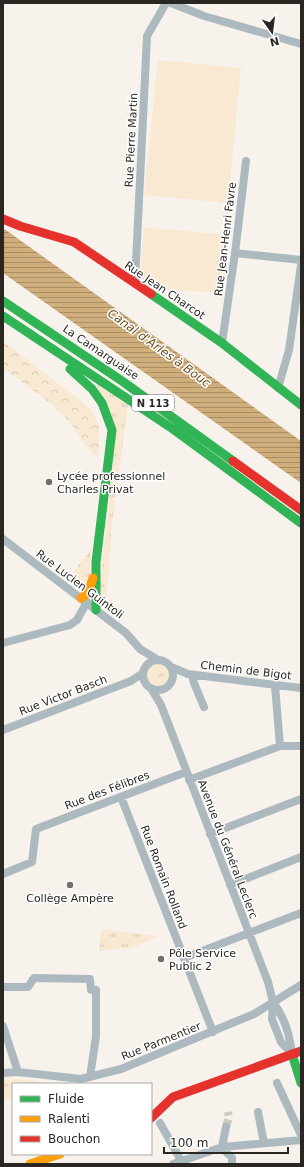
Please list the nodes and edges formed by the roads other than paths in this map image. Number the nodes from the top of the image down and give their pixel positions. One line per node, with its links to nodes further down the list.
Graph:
1 (166, 3): 9 (street, Rue Pierre Martin)
2 (172, 3): 3 (street)
3 (301, 44)
4 (246, 161): 6 (street, Rue Jean-Henri Favre)
5 (3, 219): 9 (main road, Rue Jean Charcot)
6 (235, 252): 7 (street); 14 (street, Rue Jean-Henri Favre)
7 (301, 260)
8 (301, 265): 12 (street)
9 (135, 283): 14 (main road, Rue Jean Charcot)
10 (3, 301): 17 (main road, La Camarguaise / N 113)
11 (3, 317): 18 (main road, N 113); 20 (main road)
12 (292, 330): 13 (street); 15 (street)
13 (301, 332)
14 (222, 343): 15 (main road, Rue Jean Charcot)
15 (278, 388): 16 (main road, Rue Jean Charcot)
16 (301, 405)
17 (301, 510)
18 (301, 523)
19 (3, 539): 21 (street, Rue Lucien Guintoli)
20 (96, 562): 21 (main road); 22 (main road)
21 (84, 600): 22 (street, Rue Lucien Guintoli); 23 (street)
22 (96, 610): 24 (street, Rue Lucien Guintoli)
23 (3, 643)
24 (140, 649): 25 (street, Rue Lucien Guintoli); 27 (street, Rue Lucien Guintoli)
25 (158, 660): 26 (street); 27 (street)
26 (172, 667): 28 (street, Chemin de Bigot); 30 (street)
27 (144, 670): 29 (street, Rue Victor Basch); 31 (street)
28 (190, 675): 30 (street, Chemin de Bigot); 32 (street, Chemin de Bigot); 37 (street)
29 (131, 681): 31 (street, Rue Victor Basch); 38 (street, Rue Victor Basch)
30 (173, 681): 35 (street)
31 (145, 683): 34 (street)
32 (275, 686): 33 (street, Chemin de Bigot); 39 (street)
33 (301, 688)
34 (152, 690): 35 (street); 36 (street, Avenue du Général Leclerc)
35 (162, 690): 36 (street, Avenue du Général Leclerc)
36 (161, 705): 41 (street, Avenue du Général Leclerc)
37 (204, 707)
38 (3, 730)
39 (280, 746): 40 (street); 41 (street, Rue des Félibres)
40 (301, 746)
41 (187, 776): 42 (street, Rue des Félibres); 44 (street, Avenue du Général Leclerc)
42 (121, 797): 46 (street, Rue des Félibres); 50 (street, Rue Romain Rolland)
43 (301, 800): 44 (street)
44 (210, 834): 47 (street, Avenue du Général Leclerc)
45 (301, 857): 47 (street)
46 (3, 874)
47 (230, 885): 49 (street, Avenue du Général Leclerc)
48 (301, 912): 49 (street)
49 (249, 933): 50 (street); 53 (street, Avenue du Général Leclerc)
50 (184, 958): 55 (street, Rue Romain Rolland)
51 (301, 985): 53 (street, Rue Parmentier)
52 (3, 987): 59 (street)
53 (273, 1002): 55 (street, Rue Parmentier); 56 (street, Avenue du Général Leclerc)
54 (3, 1026): 57 (street)
55 (214, 1032): 59 (street, Rue Parmentier)
56 (297, 1053): 62 (main road); 64 (main road)
57 (18, 1072): 58 (street, Rue Parmentier); 60 (street, Rue Parmentier)
58 (3, 1073)
59 (90, 1077): 60 (street, Rue Parmentier)
60 (77, 1081)
61 (277, 1083): 67 (street)
62 (301, 1083)
63 (258, 1112): 69 (street)
64 (152, 1117)
65 (160, 1124): 73 (street)
66 (226, 1126): 70 (street)
67 (301, 1135)
68 (301, 1140): 69 (street)
69 (264, 1143): 70 (street)
70 (222, 1147): 72 (street); 73 (street)
71 (57, 1155): 74 (main road)
72 (231, 1159)
73 (179, 1163)
74 (30, 1164)

